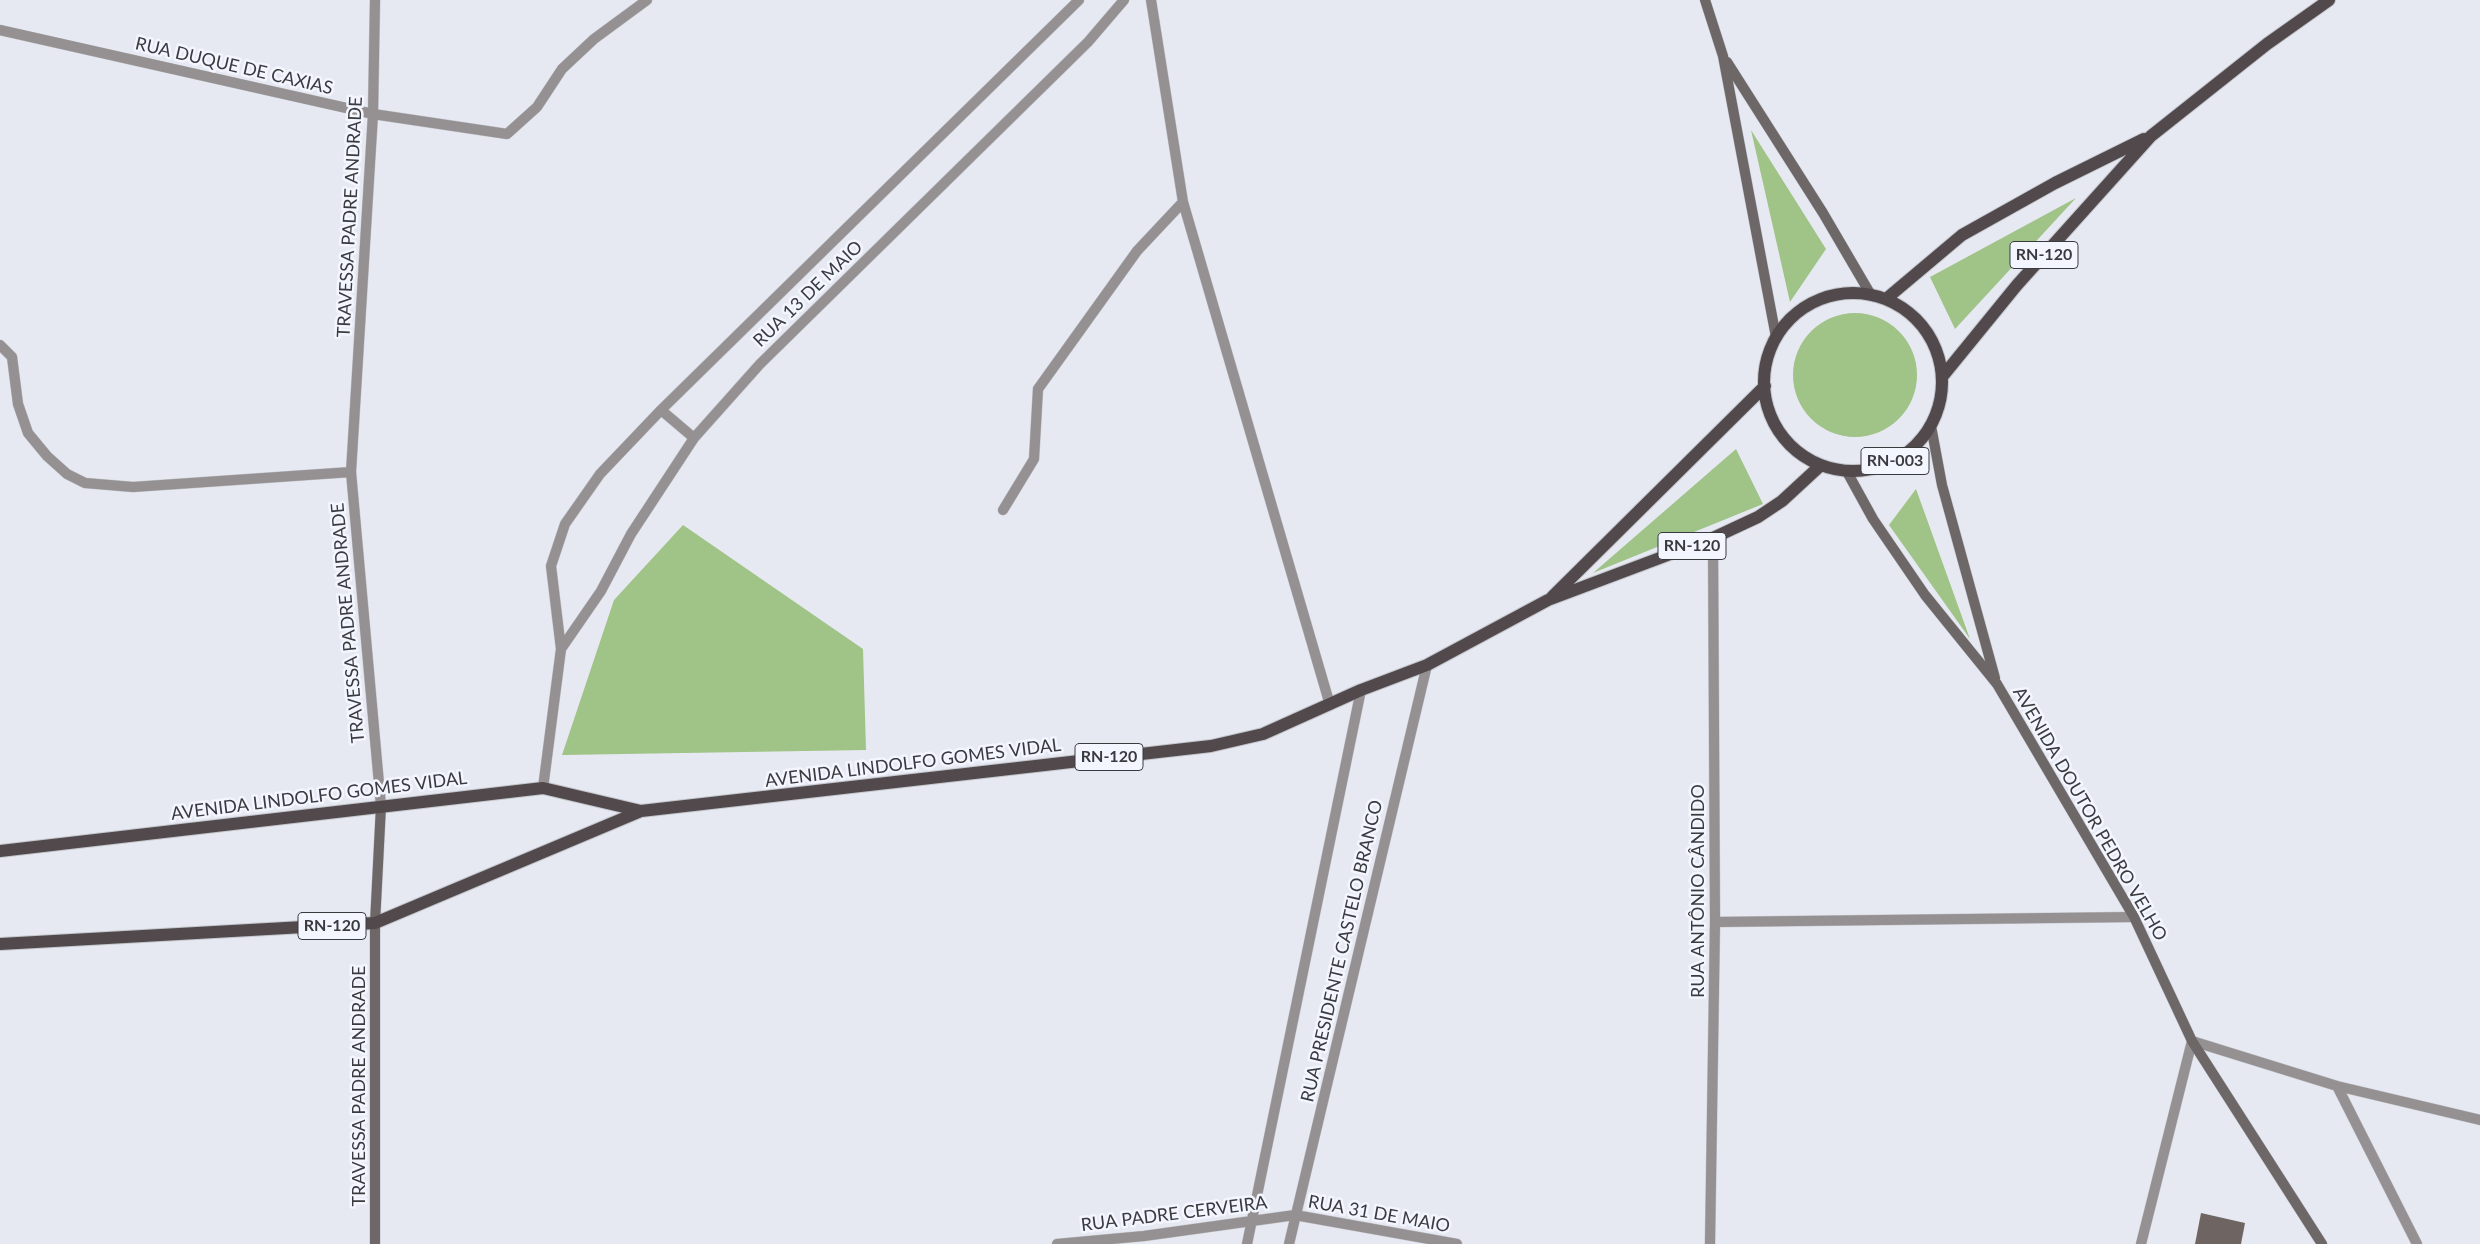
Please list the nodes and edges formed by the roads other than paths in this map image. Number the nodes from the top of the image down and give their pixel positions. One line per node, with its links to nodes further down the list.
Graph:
1 (375, 0): 10 (street, TRAVESSA PADRE ANDRADE)
2 (647, 0): 10 (street, RUA DUQUE DE CAXIAS)
3 (1079, 0): 19 (street, RUA 13 DE MAIO)
4 (1124, 0): 21 (street, RUA 13 DE MAIO)
5 (1151, 0): 12 (street)
6 (1705, 0): 9 (main road)
7 (2329, 0): 11 (main road, RN-120)
8 (0, 30): 10 (street, RUA DUQUE DE CAXIAS)
9 (1723, 56): 13 (main road); 15 (main road)
10 (373, 114): 24 (street, TRAVESSA PADRE ANDRADE)
11 (2150, 136): 14 (main road, RN-120); 17 (main road, RN-120)
12 (1183, 202): 25 (street); 32 (street)
13 (1871, 295): 14 (main road, RN-003); 15 (main road, RN-003)
14 (1886, 299): 17 (main road, RN-003)
15 (1776, 338): 18 (main road, RN-003)
16 (0, 345): 24 (street)
17 (1942, 377): 20 (main road, RN-003)
18 (1765, 386): 22 (main road, RN-003); 27 (main road, AVENIDA LINDOLFO GOMES VIDAL / RN-120)
19 (661, 410): 21 (street); 28 (street, RUA 13 DE MAIO)
20 (1931, 426): 23 (main road, RN-003); 30 (main road, AVENIDA DOUTOR PEDRO VELHO / RN-003)
21 (694, 438): 28 (street, RUA 13 DE MAIO)
22 (1821, 465): 23 (main road, RN-003); 26 (main road, AVENIDA LINDOLFO GOMES VIDAL / RN-120)
23 (1846, 470): 30 (main road, AVENIDA DOUTOR PEDRO VELHO / RN-003)
24 (351, 472): 34 (street, TRAVESSA PADRE ANDRADE)
25 (1003, 510)
26 (1713, 538): 27 (main road, AVENIDA LINDOLFO GOMES VIDAL / RN-120); 38 (street, RUA ANTÔNIO CÂNDIDO)
27 (1548, 600): 29 (main road, AVENIDA LINDOLFO GOMES VIDAL / RN-120)
28 (562, 649): 33 (street, RUA 13 DE MAIO)
29 (1427, 665): 31 (main road, AVENIDA LINDOLFO GOMES VIDAL / RN-120); 44 (street, RUA PRESIDENTE CASTELO BRANCO)
30 (1997, 684): 37 (main road, AVENIDA DOUTOR PEDRO VELHO / RN-003)
31 (1361, 690): 32 (main road, AVENIDA LINDOLFO GOMES VIDAL / RN-120); 45 (street, RUA PRESIDENTE CASTELO BRANCO)
32 (1330, 705): 35 (main road, AVENIDA LINDOLFO GOMES VIDAL / RN-120)
33 (543, 788): 34 (main road, AVENIDA LINDOLFO GOMES VIDAL / RN-120); 35 (main road, AVENIDA LINDOLFO GOMES VIDAL / RN-120)
34 (381, 806): 36 (main road, AVENIDA LINDOLFO GOMES VIDAL / RN-120); 39 (main road, TRAVESSA PADRE ANDRADE)
35 (641, 811): 39 (main road, AVENIDA LINDOLFO GOMES VIDAL / RN-120)
36 (0, 851)
37 (2134, 917): 38 (street); 41 (main road, AVENIDA DOUTOR PEDRO VELHO / RN-003)
38 (1716, 922): 51 (street, RUA ANTÔNIO CÂNDIDO)
39 (375, 923): 40 (main road, AVENIDA LINDOLFO GOMES VIDAL / RN-120); 46 (main road, TRAVESSA PADRE ANDRADE)
40 (0, 944)
41 (2192, 1041): 42 (street); 52 (street); 53 (main road, AVENIDA DOUTOR PEDRO VELHO / RN-003)
42 (2337, 1086): 43 (street); 54 (street)
43 (2480, 1120)
44 (1295, 1215): 45 (street, RUA PADRE CERVEIRA); 49 (street, RUA PRESIDENTE CASTELO BRANCO); 50 (street, RUA 31 DE MAIO)
45 (1252, 1223): 47 (street, RUA PADRE CERVEIRA); 48 (street, RUA PRESIDENTE CASTELO BRANCO)
46 (375, 1244)
47 (1057, 1244)
48 (1246, 1244)
49 (1288, 1244)
50 (1457, 1244)
51 (1710, 1244)
52 (2142, 1244)
53 (2322, 1244)
54 (2418, 1244)

